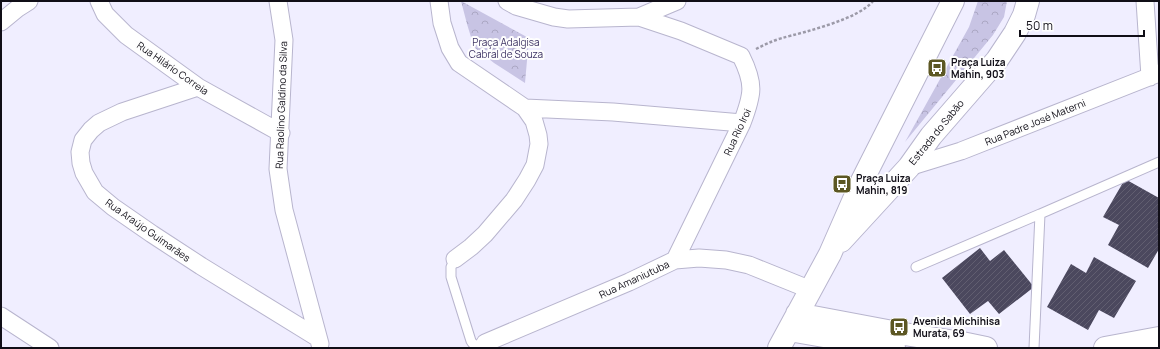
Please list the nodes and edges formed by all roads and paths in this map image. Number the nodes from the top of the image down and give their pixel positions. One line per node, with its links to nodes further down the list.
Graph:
1 (29, 1): 13 (street)
2 (99, 1): 16 (street, Rua Hilário Correia)
3 (278, 1): 19 (street, Rua Raolino Galdino da Silva)
4 (439, 1): 17 (street)
5 (507, 1): 11 (street)
6 (677, 1): 12 (street)
7 (873, 1): 14 (path)
8 (953, 1): 20 (street, Estrada do Sabão)
9 (1028, 1): 22 (street, Estrada do Sabão)
10 (1145, 1): 15 (street)
11 (553, 9): 12 (street)
12 (639, 17): 14 (street)
13 (1, 22)
14 (740, 56): 18 (street, Rua Rio Iroi)
15 (1154, 75): 22 (street, Rua Padre José Materni)
16 (198, 87): 19 (street, Rua Hilário Correia); 33 (street, Rua Araújo Guimarães)
17 (525, 108): 18 (street); 25 (street)
18 (742, 123): 26 (street, Rua Rio Iroi)
19 (281, 133): 33 (street, Rua Raolino Galdino da Silva)
20 (882, 140): 22 (street); 24 (street, Estrada do Sabão)
21 (1159, 162): 23 (lane)
22 (907, 168): 24 (street, Estrada do Sabão)
23 (1040, 214): 27 (lane); 38 (lane)
24 (830, 254): 28 (street, Estrada do Sabão)
25 (455, 259): 34 (lane)
26 (675, 260): 28 (street, Rua Amaniutuba); 34 (street, Rua Amaniutuba)
27 (916, 267)
28 (814, 283): 30 (street); 31 (street, Estrada do Sabão)
29 (1, 316): 35 (street)
30 (847, 323): 31 (street); 37 (street)
31 (788, 330): 36 (street)
32 (1159, 338): 39 (street)
33 (319, 343)
34 (485, 344)
35 (50, 348)
36 (894, 348)
37 (986, 348)
38 (1034, 348)
39 (1105, 348)

